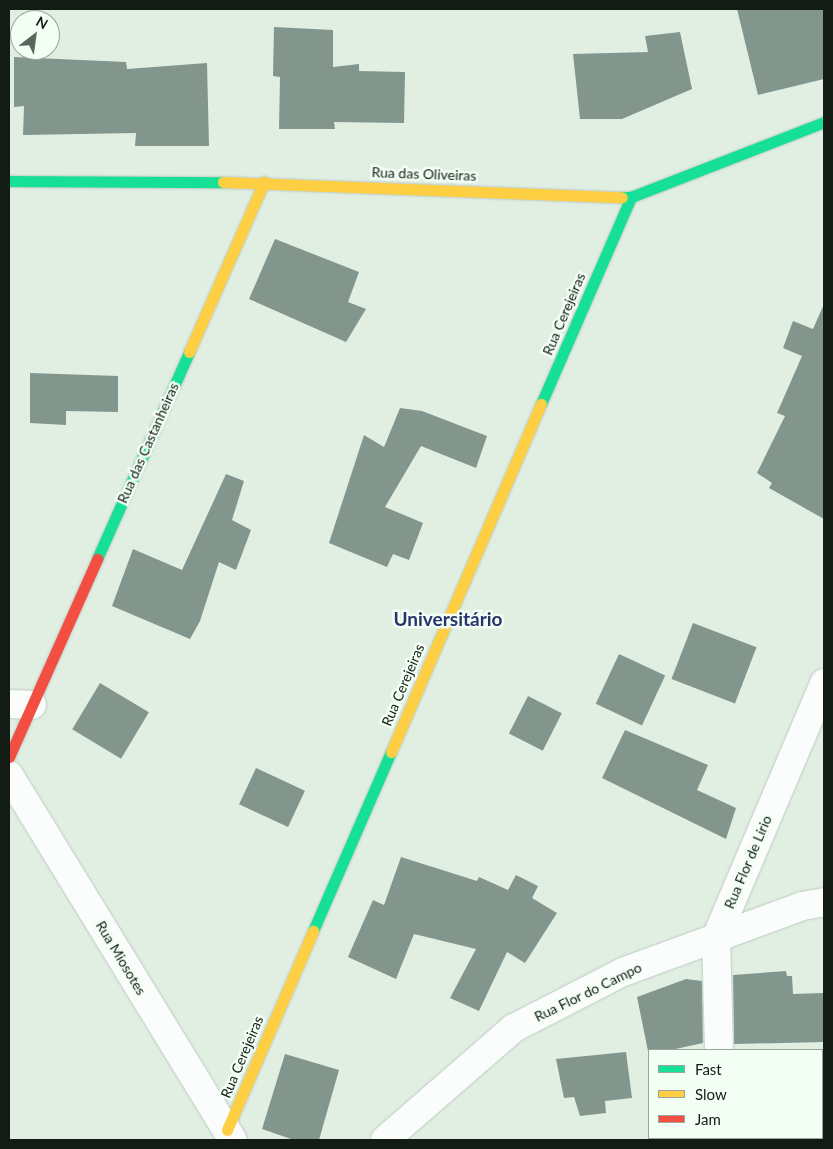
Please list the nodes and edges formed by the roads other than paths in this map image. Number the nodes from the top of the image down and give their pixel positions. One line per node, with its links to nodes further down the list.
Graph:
1 (824, 122): 4 (street, Rua das Oliveiras)
2 (9, 181): 3 (street, Rua das Oliveiras)
3 (264, 182): 4 (street, Rua das Oliveiras); 6 (street, Rua das Castanheiras)
4 (631, 197): 12 (street, Rua Cerejeiras)
5 (824, 683): 10 (street, Rua Flor de Lírio)
6 (20, 704): 7 (street, Rua das Castanheiras)
7 (9, 757)
8 (9, 775): 12 (street, Rua Miosotes)
9 (824, 902): 10 (street, Rua Flor do Campo)
10 (716, 938): 11 (street, Rua Flor de Lírio); 13 (street, Rua Flor do Campo)
11 (719, 1049)
12 (230, 1135)
13 (385, 1140)

